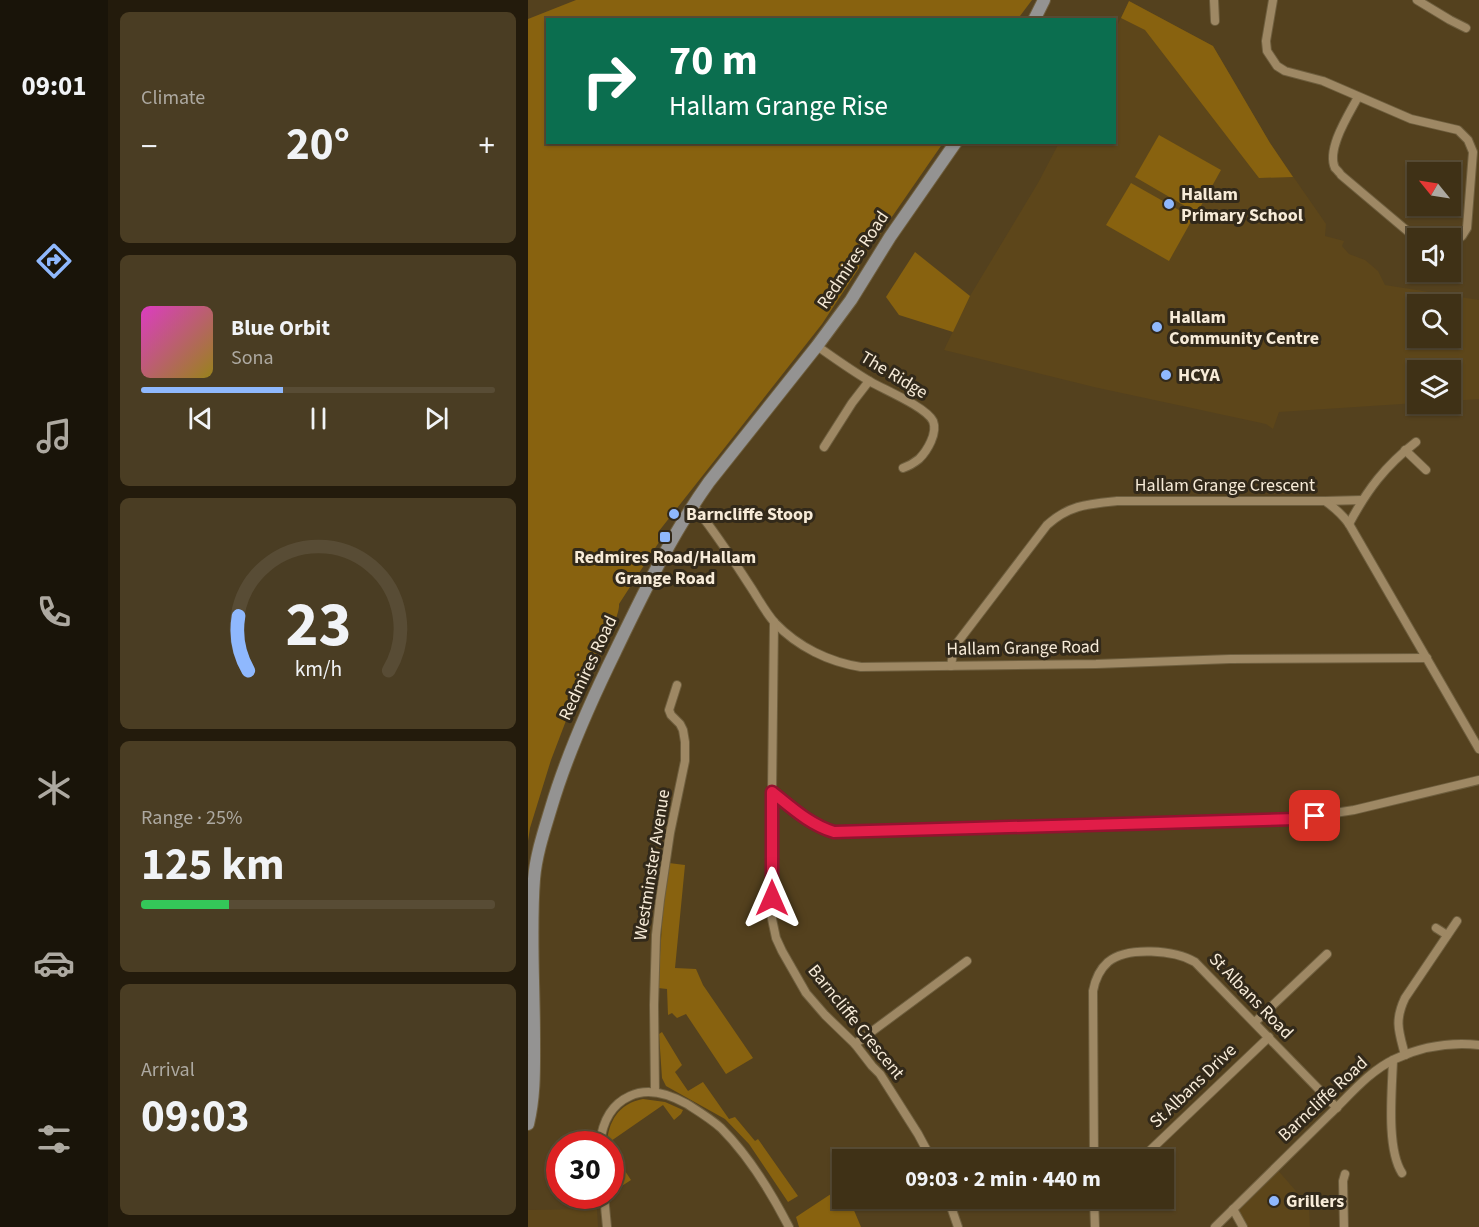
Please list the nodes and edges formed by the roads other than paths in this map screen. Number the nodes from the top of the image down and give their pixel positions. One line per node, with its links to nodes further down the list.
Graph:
1 (1044, 0): 5 (street)
2 (1214, 0): 6 (street)
3 (1273, 0): 8 (street)
4 (1417, 0): 7 (street)
5 (1035, 18)
6 (1215, 21)
7 (1466, 28)
8 (1358, 97): 10 (street); 11 (street)
9 (955, 144): 12 (street, Redmires Road)
10 (1407, 231)
11 (1461, 237)
12 (816, 346): 13 (street, The Ridge); 21 (street, Redmires Road)
13 (869, 381): 15 (street); 17 (street, The Ridge)
14 (1416, 442): 16 (street)
15 (824, 447)
16 (1405, 450): 18 (street); 19 (street)
17 (903, 468)
18 (1426, 470)
19 (1362, 500): 20 (street); 22 (street)
20 (1325, 501): 22 (street, Hallam Grange Crescent); 25 (street, Hallam Grange Crescent)
21 (693, 505): 23 (street, Hallam Grange Road); 43 (street, Redmires Road)
22 (1348, 524): 24 (street, Hallam Grange Crescent)
23 (774, 622): 25 (street, Hallam Grange Road); 29 (street, Barncliffe Crescent)
24 (1428, 658): 25 (street, Hallam Grange Road); 27 (street, Hallam Grange Crescent)
25 (951, 666)
26 (676, 685): 41 (street, Westminster Avenue)
27 (1479, 749)
28 (1479, 780): 29 (street)
29 (772, 792): 37 (street, Barncliffe Crescent)
30 (1457, 921): 32 (street)
31 (1436, 928): 32 (street)
32 (1447, 935): 39 (street)
33 (1326, 954): 35 (street)
34 (967, 961): 37 (street)
35 (1255, 1022): 36 (street, St Albans Road); 46 (street, St Albans Road)
36 (1269, 1037): 42 (street, St Albans Road); 47 (street, St Albans Drive)
37 (855, 1044): 45 (street, Barncliffe Crescent)
38 (1479, 1045): 39 (street, Barncliffe Road)
39 (1405, 1055): 40 (street, Barncliffe Road)
40 (1393, 1060): 42 (street, Barncliffe Road); 48 (street)
41 (655, 1092): 44 (street); 55 (street)
42 (1337, 1108): 53 (street, Barncliffe Road)
43 (528, 1124)
44 (602, 1131)
45 (926, 1149)
46 (1094, 1149)
47 (1152, 1149)
48 (1401, 1173)
49 (1346, 1174): 60 (street)
50 (605, 1209): 54 (street)
51 (952, 1209): 56 (street)
52 (1094, 1209): 57 (street)
53 (1233, 1209): 58 (street, Barncliffe Road); 59 (street)
54 (607, 1227)
55 (789, 1227)
56 (958, 1227)
57 (1095, 1227)
58 (1215, 1227)
59 (1243, 1227)
60 (1344, 1227)

